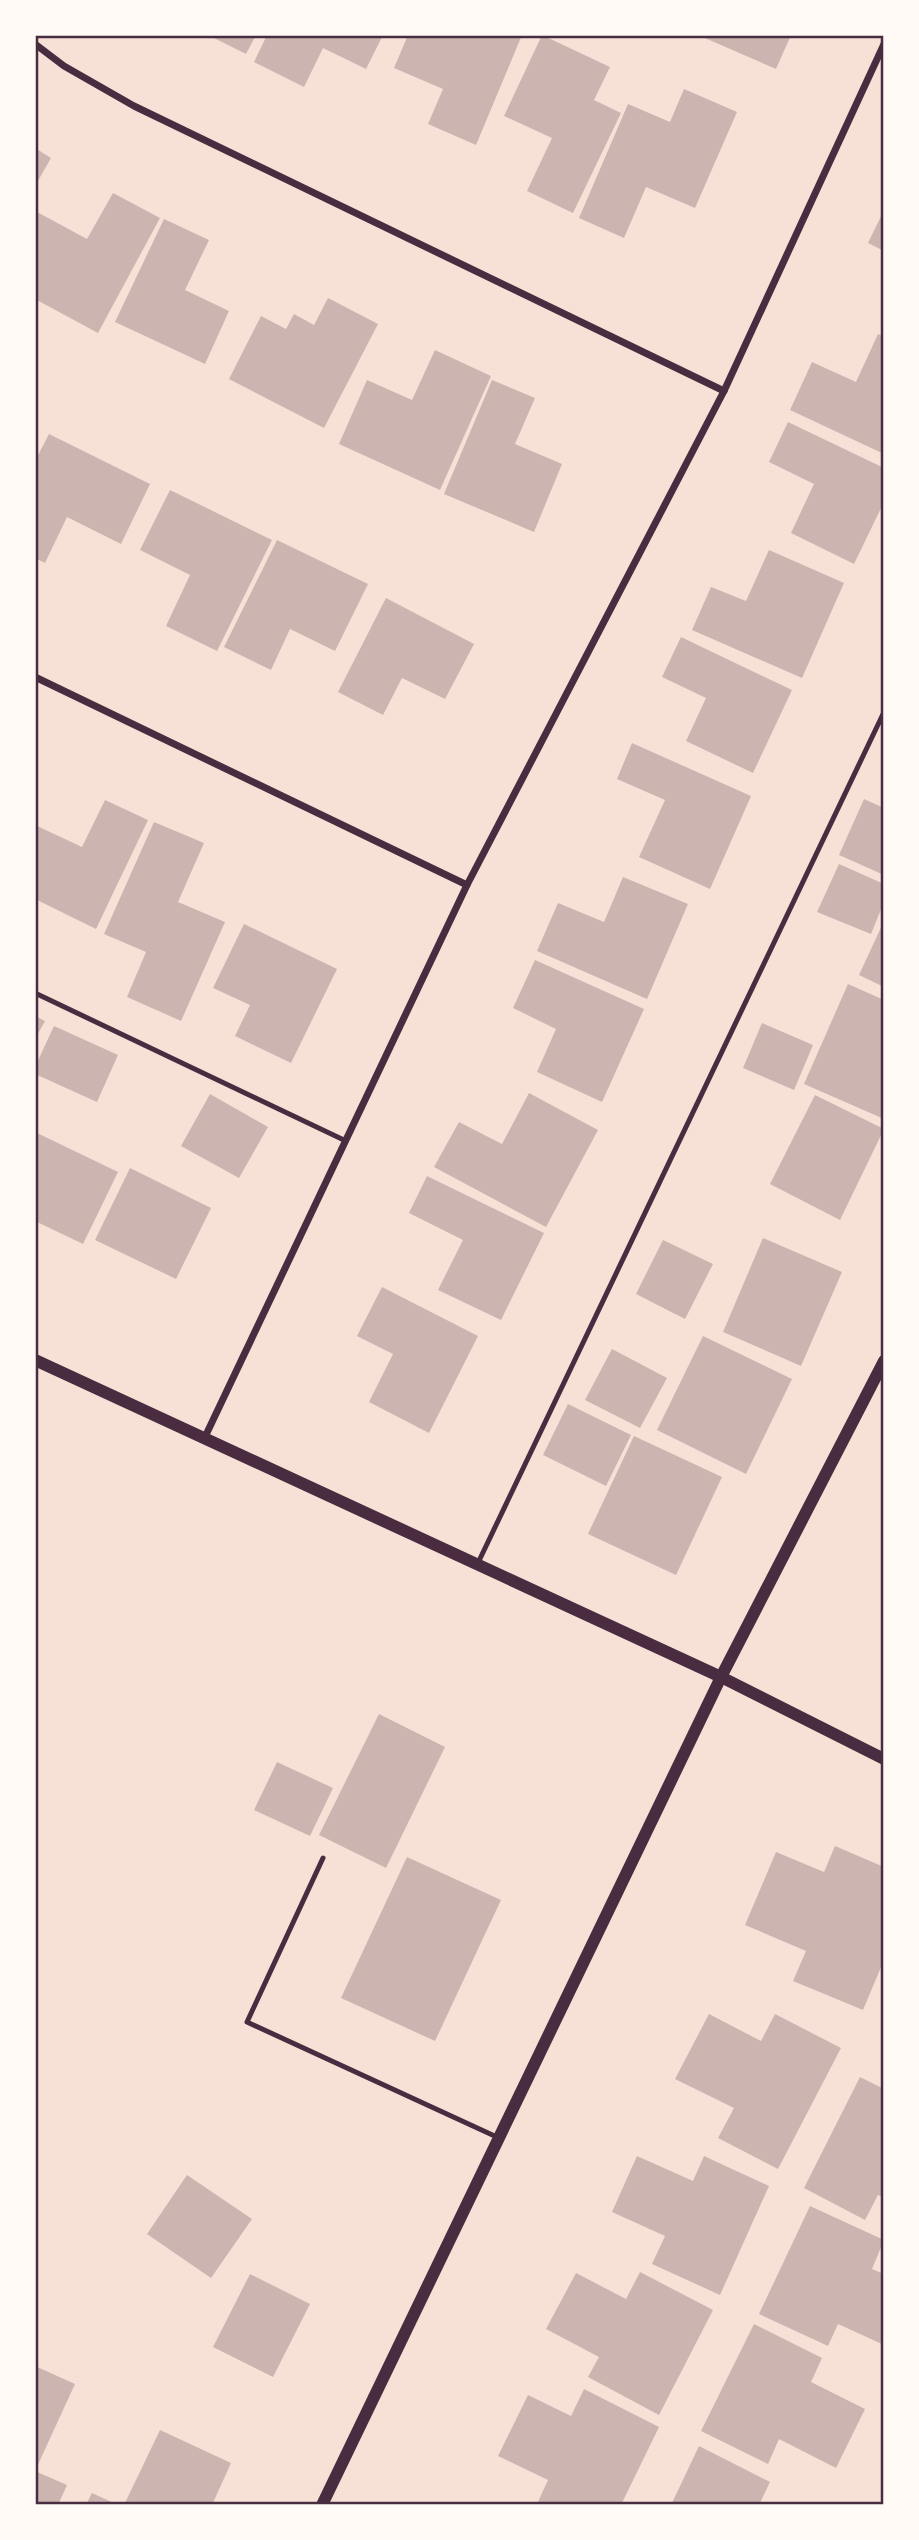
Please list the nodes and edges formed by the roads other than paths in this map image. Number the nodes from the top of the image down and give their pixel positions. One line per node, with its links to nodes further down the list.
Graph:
1 (35, 44): 3 (street)
2 (884, 44): 3 (street)
3 (724, 391): 6 (street)
4 (35, 677): 6 (street)
5 (884, 712): 12 (lane)
6 (467, 885): 8 (street)
7 (35, 993): 8 (lane)
8 (346, 1140): 11 (street)
9 (35, 1360): 11 (street)
10 (884, 1361): 13 (street)
11 (204, 1439): 12 (street)
12 (477, 1565): 13 (street)
13 (721, 1677): 14 (street); 16 (street)
14 (884, 1759)
15 (323, 1858): 16 (lane)
16 (499, 2138): 17 (street)
17 (323, 2505)

